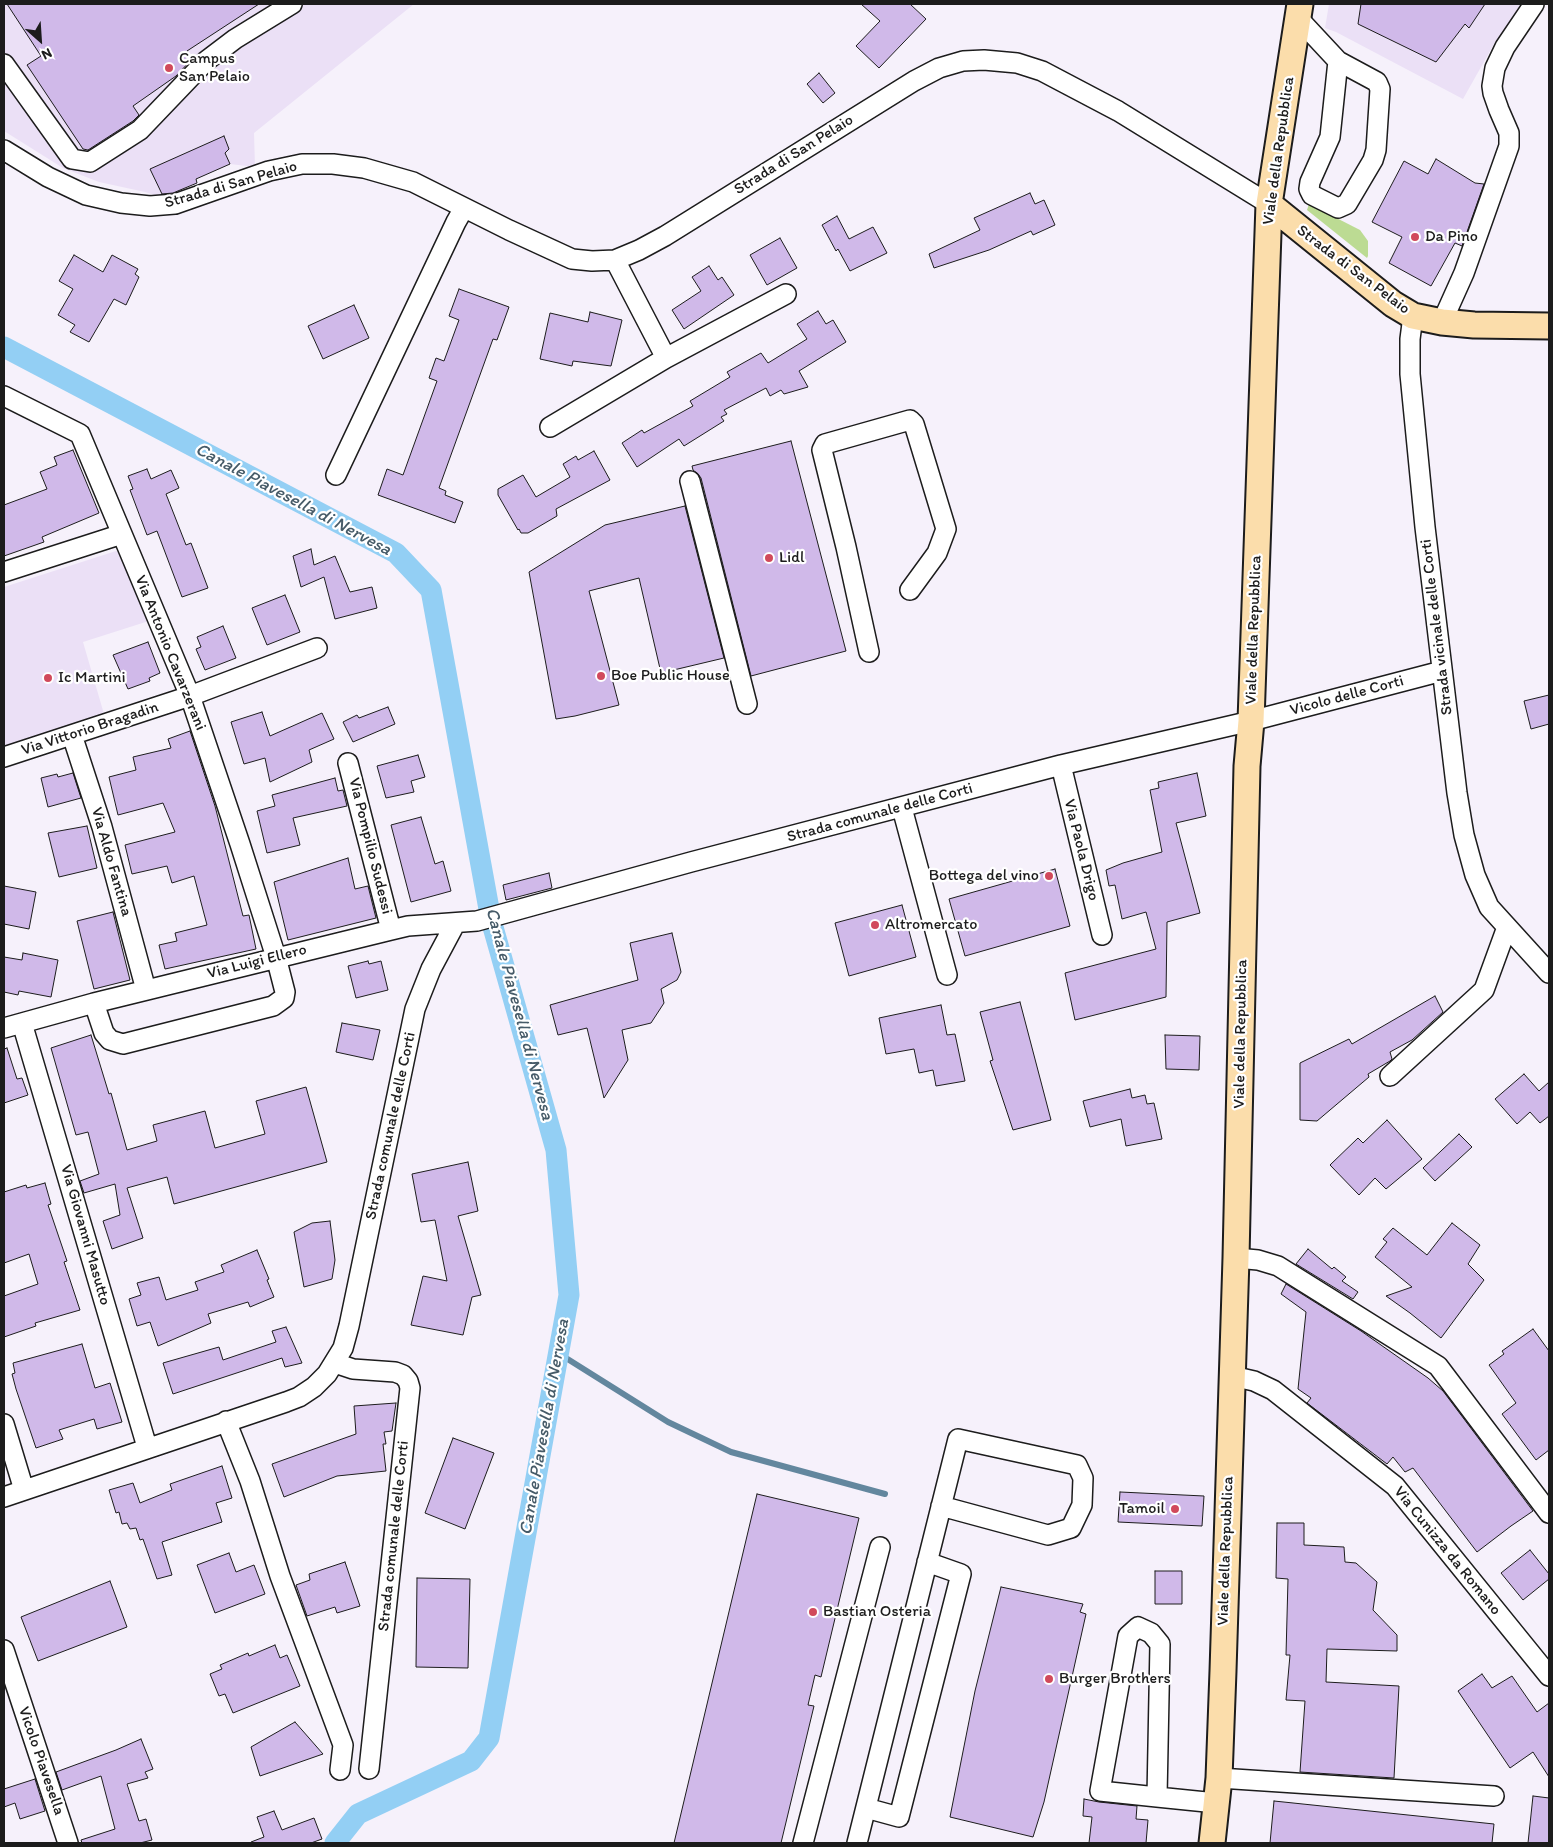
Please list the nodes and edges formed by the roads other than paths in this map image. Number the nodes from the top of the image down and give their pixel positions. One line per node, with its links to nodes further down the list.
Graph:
1 (292, 4): 5 (street)
2 (1534, 4): 12 (street)
3 (1299, 10): 4 (street); 7 (main road, Viale della Repubblica)
4 (1338, 61): 4 (street)
5 (4, 64)
6 (4, 150): 8 (street, Strada di San Pelaio)
7 (1269, 204): 9 (street, Strada di San Pelaio); 11 (main road, Strada di San Pelaio); 27 (main road, Viale della Repubblica)
8 (464, 208): 9 (street, Strada di San Pelaio); 17 (street)
9 (615, 260): 14 (street)
10 (786, 294): 14 (street)
11 (1413, 316): 12 (main road, Strada di San Pelaio); 24 (street, Strada vicinale delle Corti)
12 (1442, 322): 13 (main road, Strada di San Pelaio)
13 (1549, 326)
14 (666, 358): 16 (street)
15 (4, 397): 19 (street, Via Antonio Cavarzerani)
16 (550, 427)
17 (336, 475)
18 (690, 481): 26 (street)
19 (122, 534): 20 (street); 25 (street, Via Antonio Cavarzerani)
20 (4, 572)
21 (910, 590): 23 (street)
22 (317, 648): 25 (street, Via Vittorio Bragadin)
23 (869, 652)
24 (1442, 670): 27 (street, Vicolo delle Corti); 35 (street, Strada vicinale delle Corti)
25 (190, 696): 28 (street, Via Vittorio Bragadin); 38 (street, Via Antonio Cavarzerani)
26 (747, 704)
27 (1251, 721): 31 (street, Strada comunale delle Corti); 45 (main road, Viale della Repubblica)
28 (72, 735): 29 (street, Via Vittorio Bragadin); 41 (street, Via Aldo Fantina)
29 (4, 757)
30 (348, 763): 36 (street, Via Pompilio Sudessi)
31 (1061, 765): 32 (street, Strada comunale delle Corti); 37 (street, Via Paola Drigo)
32 (902, 808): 33 (street, Strada comunale delle Corti); 40 (street)
33 (512, 912): 34 (street, Via Luigi Ellero)
34 (455, 924): 36 (street, Via Luigi Ellero); 46 (street, Strada comunale delle Corti)
35 (1507, 927): 39 (street, Strada vicinale delle Corti); 44 (street)
36 (391, 930): 38 (street, Via Luigi Ellero)
37 (1102, 935)
38 (276, 957): 41 (street, Via Luigi Ellero); 42 (street, Via Antonio Cavarzerani)
39 (1549, 973)
40 (946, 975)
41 (146, 990): 42 (street, Via Luigi Ellero)
42 (94, 1003): 43 (street, Via Luigi Ellero)
43 (13, 1025): 50 (street, Via Giovanni Masutto)
44 (1390, 1076)
45 (1236, 1258): 47 (main road, Viale della Repubblica); 54 (street)
46 (335, 1363): 48 (street, Strada comunale delle Corti); 59 (street, Strada comunale delle Corti)
47 (1232, 1376): 58 (street, Via Cunizza da Romano); 61 (main road, Viale della Repubblica)
48 (226, 1421): 50 (street, Strada comunale delle Corti); 60 (street)
49 (4, 1424): 51 (street)
50 (147, 1447): 51 (street, Strada comunale delle Corti)
51 (24, 1490): 52 (street, Strada comunale delle Corti)
52 (4, 1497)
53 (942, 1506): 53 (street); 56 (street)
54 (1549, 1513)
55 (880, 1547): 67 (street)
56 (927, 1562): 65 (street); 65 (street)
57 (4, 1650): 66 (street, Vicolo Piavesella)
58 (1549, 1676)
59 (369, 1769)
60 (340, 1770)
61 (1218, 1778): 62 (street); 64 (main road, Viale della Repubblica)
62 (1494, 1796)
63 (1157, 1797): 63 (street); 64 (street)
64 (1216, 1803): 69 (main road, Viale della Repubblica)
65 (866, 1808): 68 (street)
66 (68, 1843)
67 (803, 1843)
68 (857, 1843)
69 (1212, 1843)

